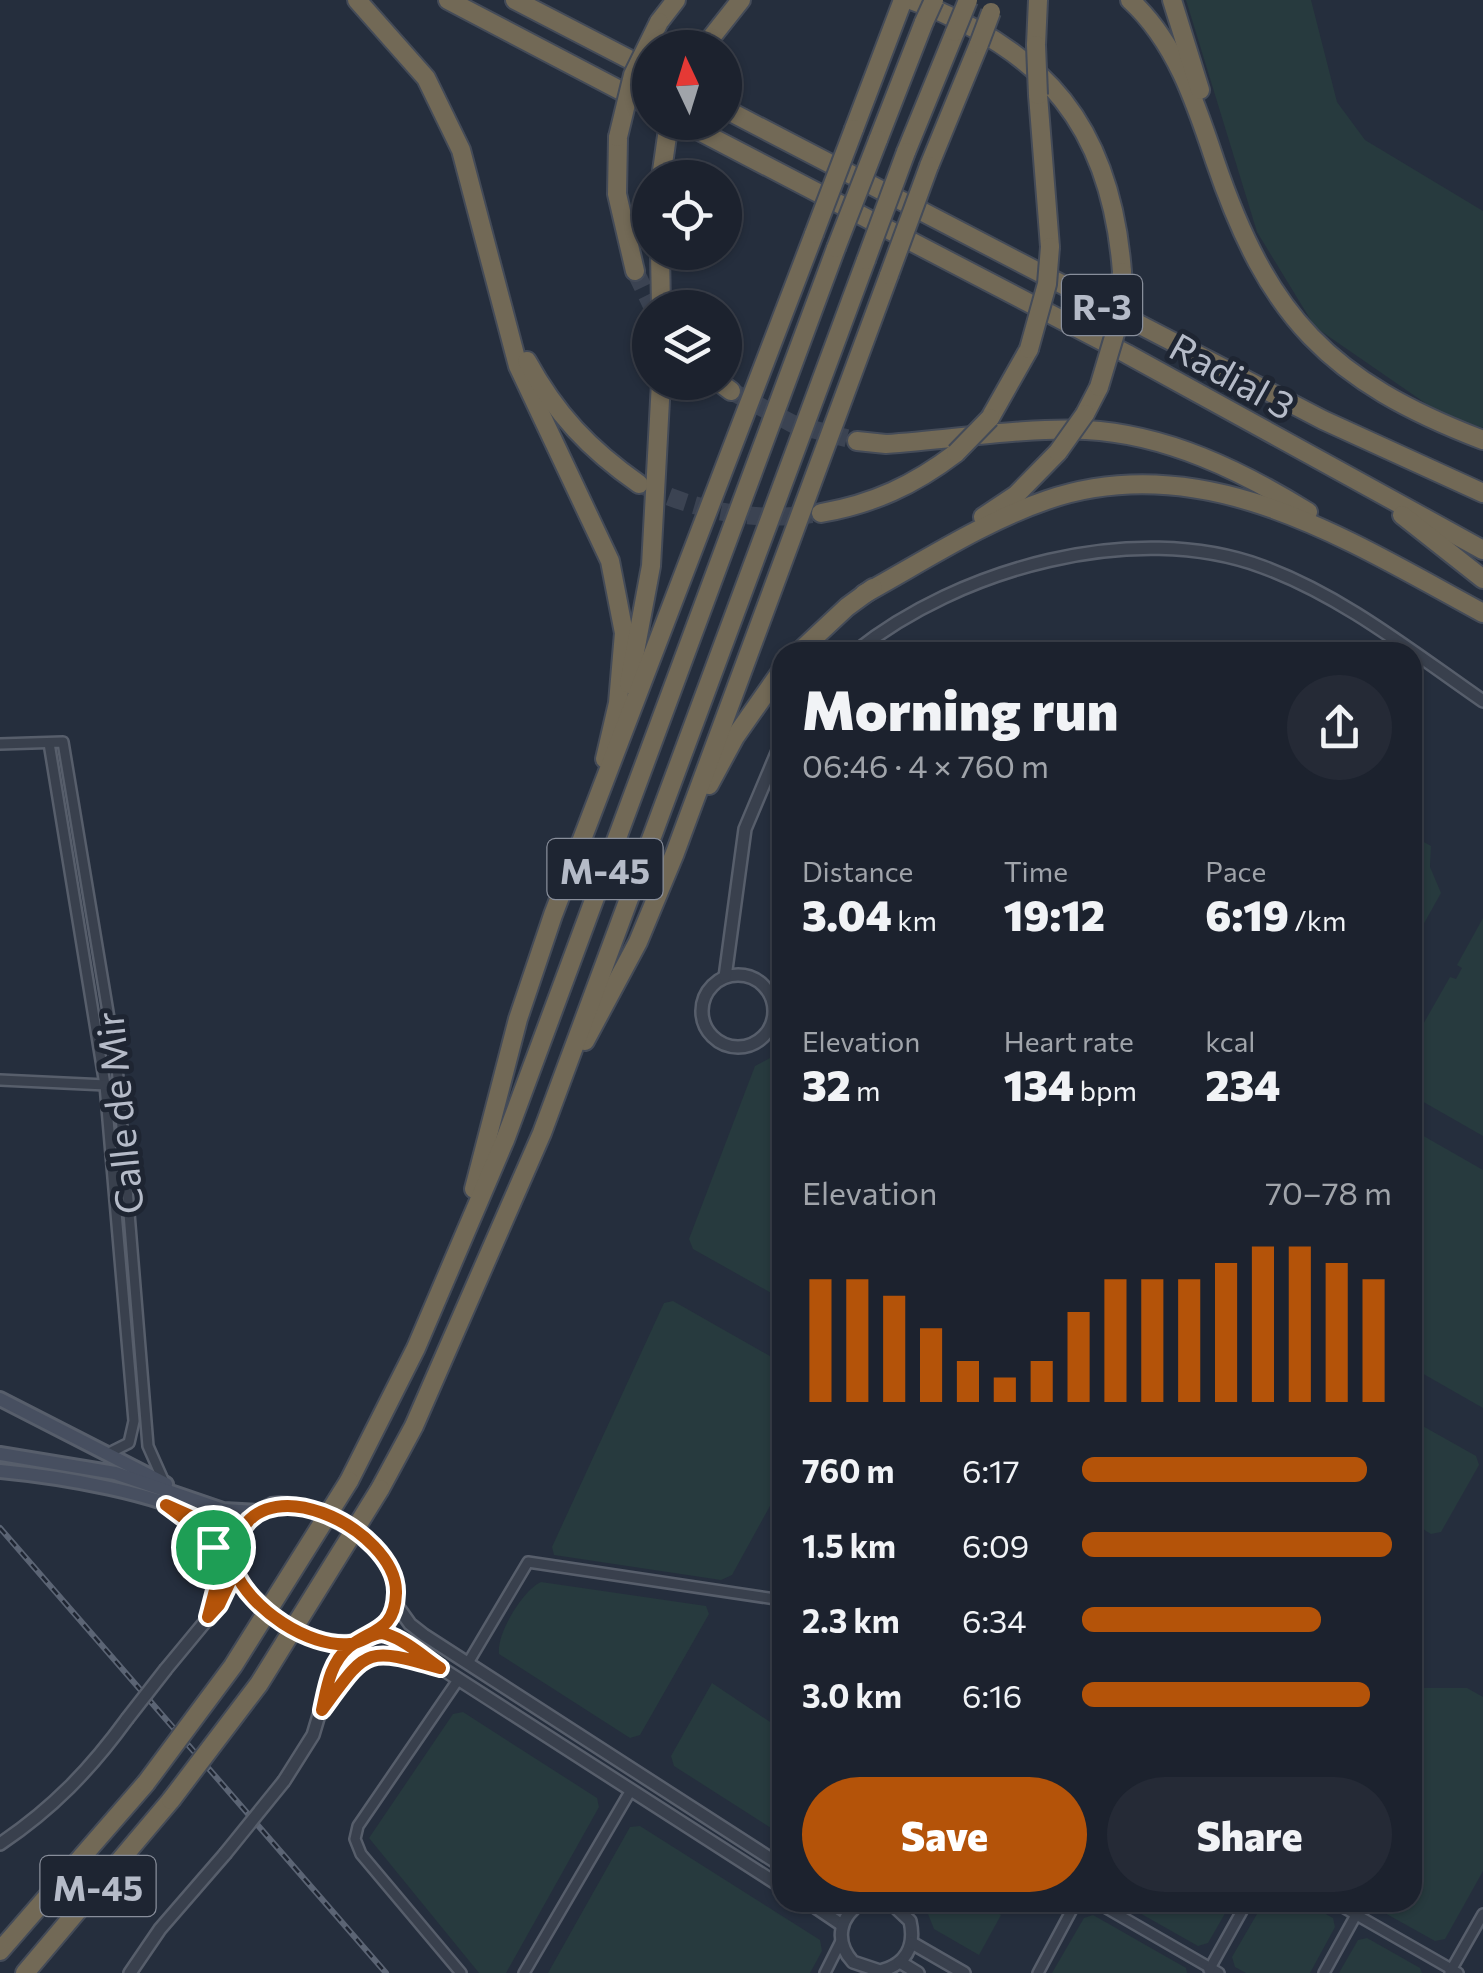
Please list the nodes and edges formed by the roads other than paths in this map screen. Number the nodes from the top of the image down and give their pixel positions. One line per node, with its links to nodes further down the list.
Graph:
1 (357, 0): 20 (highway)
2 (448, 0): 15 (highway)
3 (515, 0): 14 (highway)
4 (934, 0): 55 (highway, M-45, bridge)
5 (968, 0): 51 (highway, M-45, bridge)
6 (1038, 0): 27 (highway, bridge)
7 (1130, 0): 18 (highway)
8 (1172, 0): 18 (highway)
9 (904, 4): 31 (highway, bridge); 44 (highway, bridge)
10 (735, 6): 13 (highway)
11 (994, 6): 43 (highway, bridge)
12 (667, 11): 19 (highway, bridge)
13 (717, 30)
14 (632, 61)
15 (632, 97)
16 (742, 118): 26 (highway, Radial 3 / R-3)
17 (717, 140): 24 (highway, Radial 3 / R-3)
18 (1234, 216): 23 (highway)
19 (635, 271)
20 (497, 297): 25 (highway); 41 (highway)
21 (661, 400): 41 (highway)
22 (857, 440): 29 (highway)
23 (1483, 440)
24 (1358, 480): 28 (highway, Radial 3 / R-3); 30 (highway)
25 (638, 484)
26 (1483, 493)
27 (821, 512)
28 (1483, 550)
29 (1384, 560): 31 (highway); 32 (highway)
30 (1483, 579)
31 (864, 594): 33 (highway)
32 (1483, 613)
33 (810, 642)
34 (868, 642): 35 (street)
35 (1398, 642)
36 (1422, 659): 38 (street)
37 (772, 684): 43 (highway)
38 (1483, 701)
39 (0, 744): 40 (street)
40 (50, 744): 53 (street, Calle de Mir); 54 (street, Calle de Mir)
41 (605, 760): 44 (highway)
42 (772, 764): 45 (street)
43 (675, 852): 51 (highway)
44 (571, 868): 55 (highway)
45 (733, 944): 46 (street); 47 (street)
46 (744, 975): 47 (street); 48 (street)
47 (725, 977): 50 (street)
48 (772, 999)
49 (772, 1010): 50 (street)
50 (770, 1030)
51 (563, 1075): 95 (highway, M-45, bridge)
52 (0, 1080): 53 (street)
53 (105, 1085): 54 (street); 58 (street, Calle de Mir)
54 (119, 1085): 60 (street, Calle de Mir)
55 (472, 1217): 90 (highway, M-45, bridge)
56 (0, 1398): 58 (main road)
57 (0, 1454): 61 (main road)
58 (107, 1454): 60 (main road)
59 (0, 1471): 61 (main road)
60 (164, 1482): 61 (main road)
61 (170, 1499): 62 (main road); 63 (main road); 67 (street)
62 (258, 1512): 63 (main road); 66 (main road)
63 (233, 1554): 64 (main road)
64 (235, 1571): 67 (street); 69 (main road)
65 (772, 1599): 70 (street)
66 (395, 1603): 68 (main road); 70 (street)
67 (208, 1617): 75 (street, bridge)
68 (377, 1632): 69 (main road); 71 (street)
69 (352, 1644): 73 (street)
70 (468, 1663): 76 (street)
71 (440, 1668): 72 (street); 73 (street)
72 (458, 1680): 74 (street); 97 (street)
73 (322, 1710): 96 (street, bridge)
74 (631, 1790): 77 (street); 98 (street)
75 (0, 1844)
76 (772, 1860)
77 (772, 1880)
78 (823, 1912): 87 (street)
79 (850, 1912): 87 (street)
80 (902, 1912): 89 (street)
81 (1071, 1912): 102 (street)
82 (1113, 1912): 92 (street)
83 (1242, 1912): 92 (street)
84 (1351, 1912): 86 (street)
85 (1483, 1914): 94 (street)
86 (1356, 1915): 94 (street); 103 (street)
87 (842, 1925): 88 (street)
88 (841, 1941): 93 (street); 99 (street)
89 (912, 1943): 91 (street); 101 (street)
90 (0, 1951)
91 (900, 1962): 93 (street); 100 (street)
92 (1212, 1971)
93 (868, 1972)
94 (1453, 1972)
95 (25, 1973)
96 (130, 1973)
97 (461, 1973)
98 (524, 1973)
99 (825, 1973)
100 (918, 1973)
101 (964, 1973)
102 (1038, 1973)
103 (1324, 1973)

